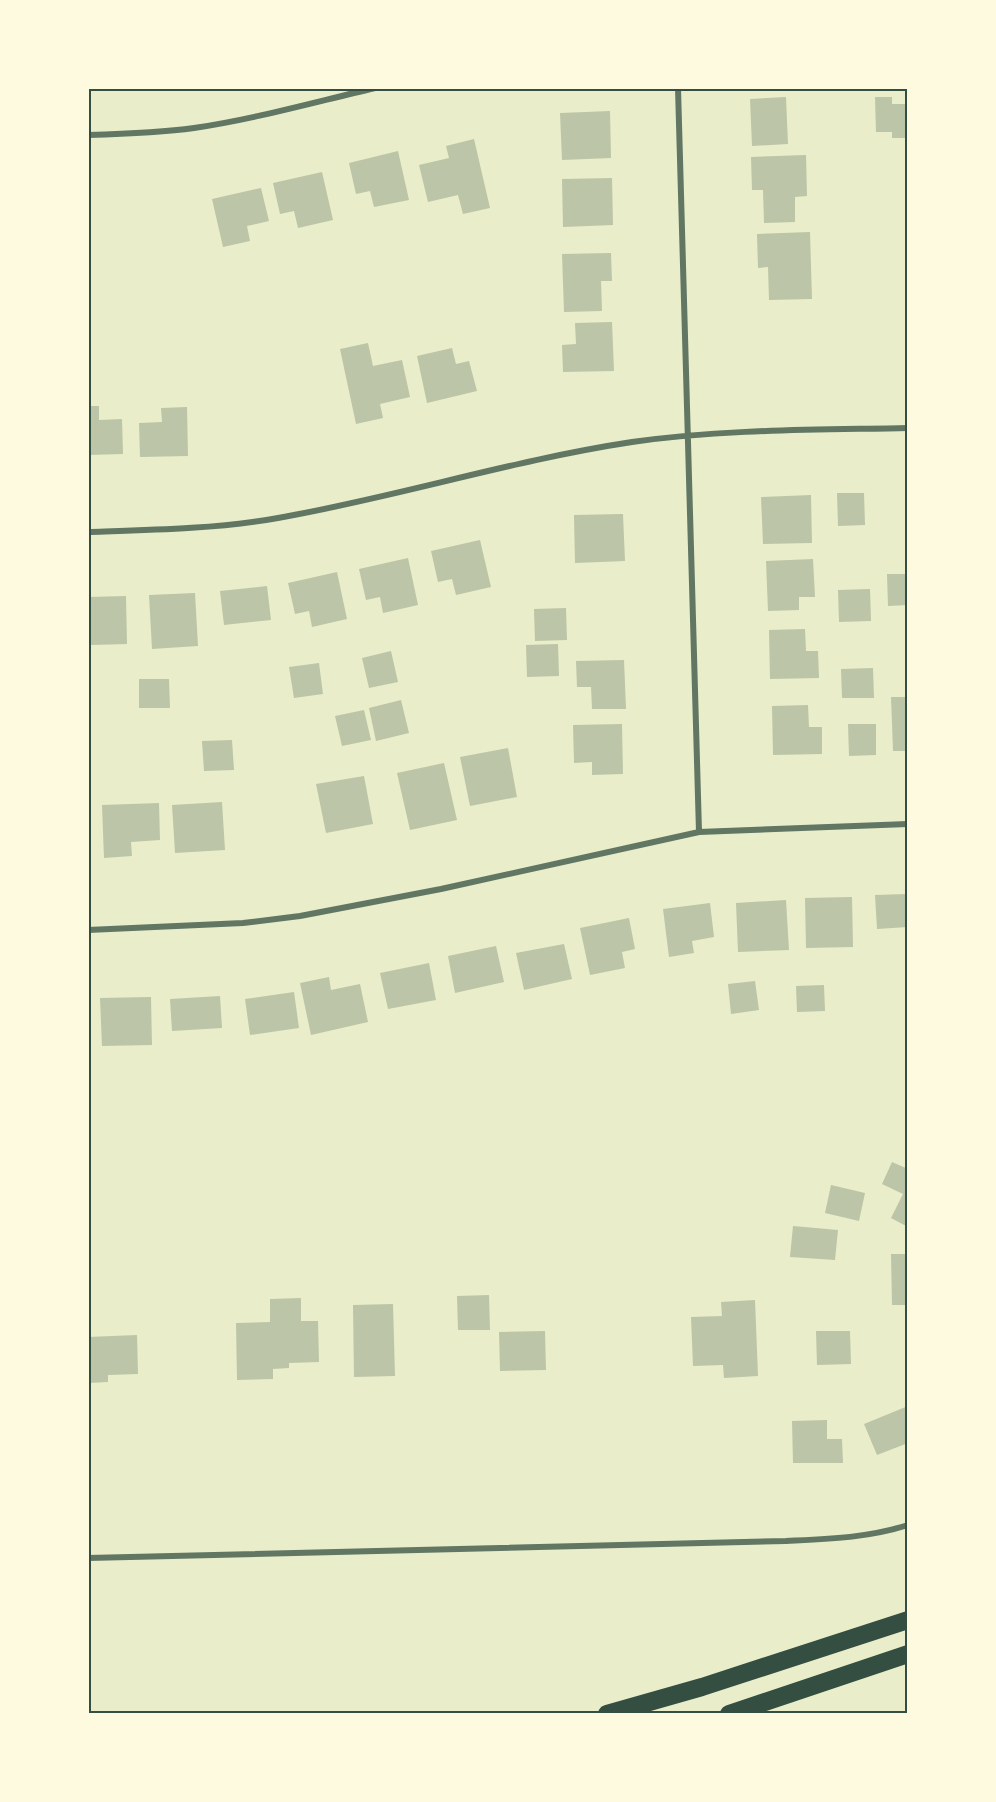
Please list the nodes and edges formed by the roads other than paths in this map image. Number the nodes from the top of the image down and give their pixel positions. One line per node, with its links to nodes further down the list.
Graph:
1 (375, 88): 3 (street)
2 (678, 88): 5 (street)
3 (88, 135)
4 (908, 428): 5 (street)
5 (688, 436): 6 (street); 8 (street)
6 (88, 532)
7 (908, 824): 8 (street)
8 (699, 832): 9 (street)
9 (88, 930)
10 (908, 1525): 11 (street)
11 (88, 1558)
12 (908, 1620): 14 (highway)
13 (908, 1653): 15 (highway)
14 (607, 1713)
15 (729, 1713)

